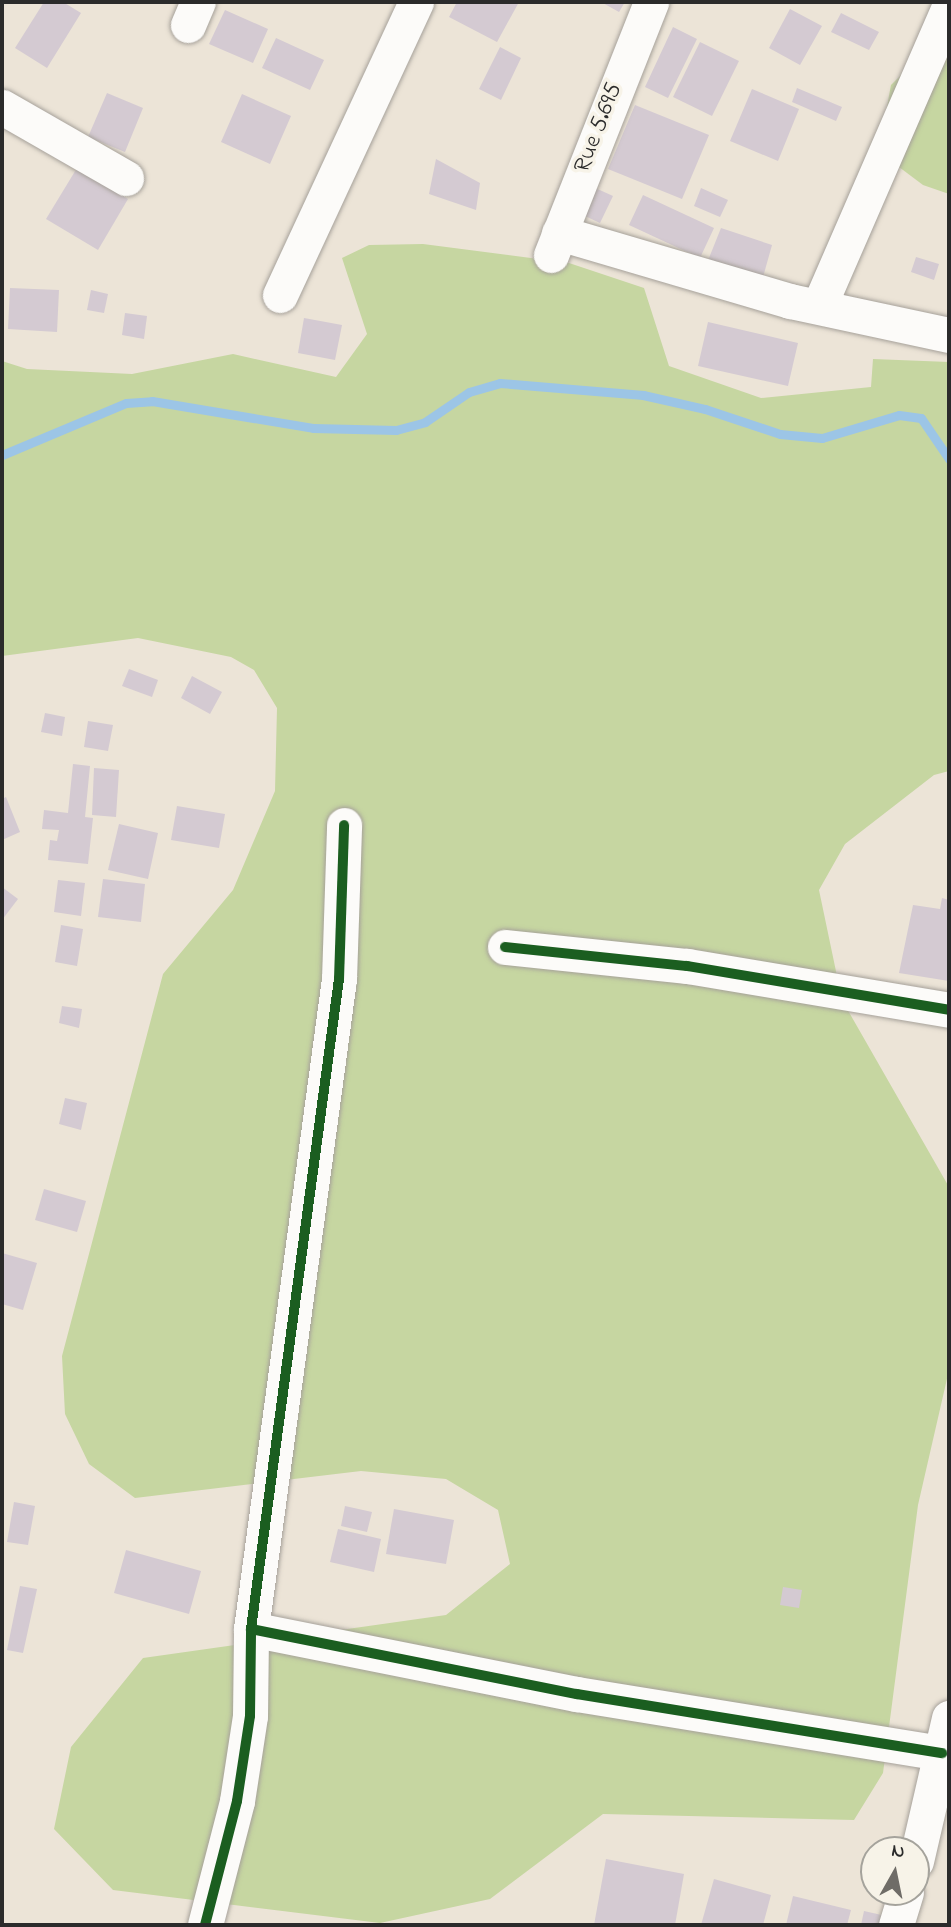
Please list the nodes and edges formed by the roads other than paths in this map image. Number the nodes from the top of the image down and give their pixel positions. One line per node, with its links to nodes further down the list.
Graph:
1 (416, 2): 6 (street)
2 (651, 2): 7 (street, Rue 5.695)
3 (949, 7): 7 (street)
4 (4, 115): 5 (street)
5 (126, 178)
6 (280, 295)
7 (819, 306): 8 (street)
8 (949, 335)
9 (344, 825): 12 (street)
10 (505, 947): 11 (street)
11 (949, 1010)
12 (251, 1629): 14 (street); 17 (street)
13 (949, 1718): 14 (street)
14 (942, 1753): 15 (street)
15 (922, 1836)
16 (902, 1906): 18 (street)
17 (205, 1925)
18 (896, 1925)

